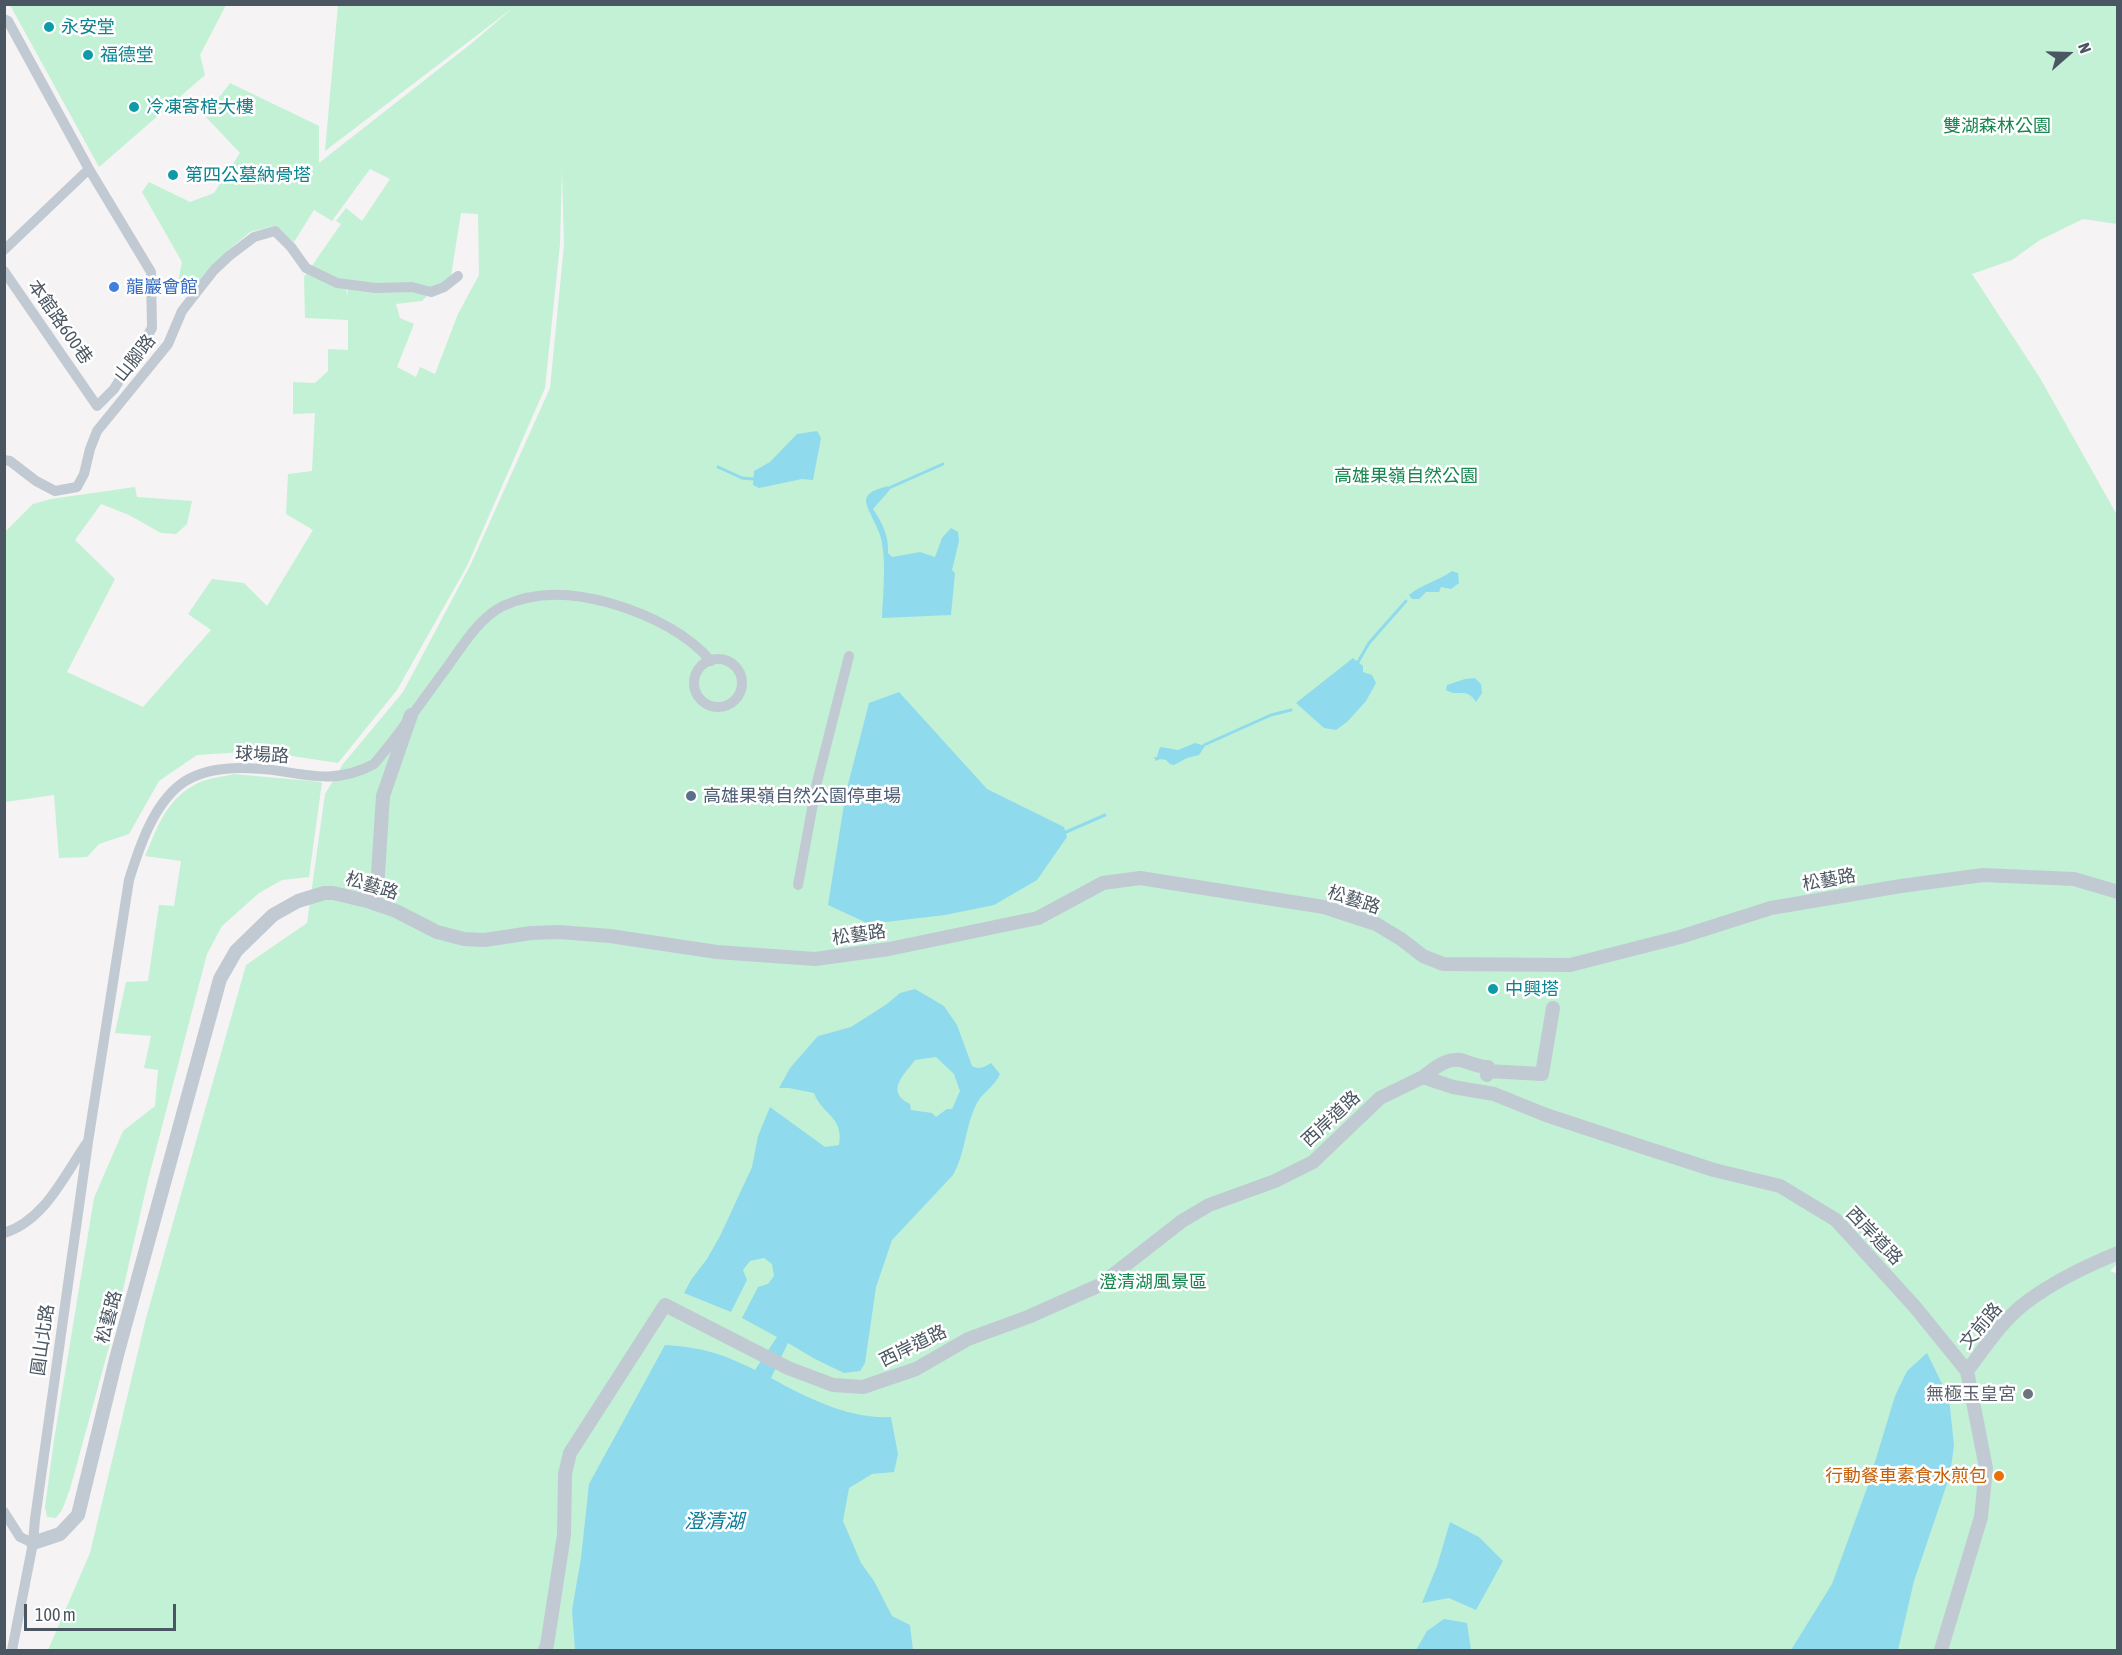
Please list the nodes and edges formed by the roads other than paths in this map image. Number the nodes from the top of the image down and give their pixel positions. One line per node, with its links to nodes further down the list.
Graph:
1 (4, 19): 2 (street, 本館路600巷)
2 (89, 169): 3 (street); 4 (street, 本館路600巷)
3 (4, 250)
4 (4, 272)
5 (458, 276): 6 (street, 山腳路)
6 (4, 460)
7 (849, 656): 10 (street)
8 (711, 661): 8 (street, 球場路); 9 (street, 球場路)
9 (411, 715): 13 (street); 19 (street, 球場路)
10 (798, 885)
11 (2118, 892): 14 (street, 松藝路)
12 (346, 896): 13 (street, 松藝路); 14 (street); 24 (street, 松藝路)
13 (376, 904): 14 (street, 松藝路)
14 (419, 924)
15 (1553, 1008): 16 (street, 西岸道路)
16 (1487, 1071): 17 (street, 西岸道路); 18 (street)
17 (1423, 1077): 18 (street, 西岸道路); 26 (street, 西岸道路)
18 (1484, 1092): 22 (street, 西岸道路)
19 (88, 1142): 20 (street, 球場路); 24 (street, 圓山北路)
20 (4, 1233)
21 (2118, 1253): 22 (street, 文前路)
22 (1967, 1371): 27 (street, 文前路)
23 (4, 1512): 24 (street)
24 (33, 1544): 25 (street, 圓山北路)
25 (12, 1650)
26 (545, 1650)
27 (1941, 1650)

